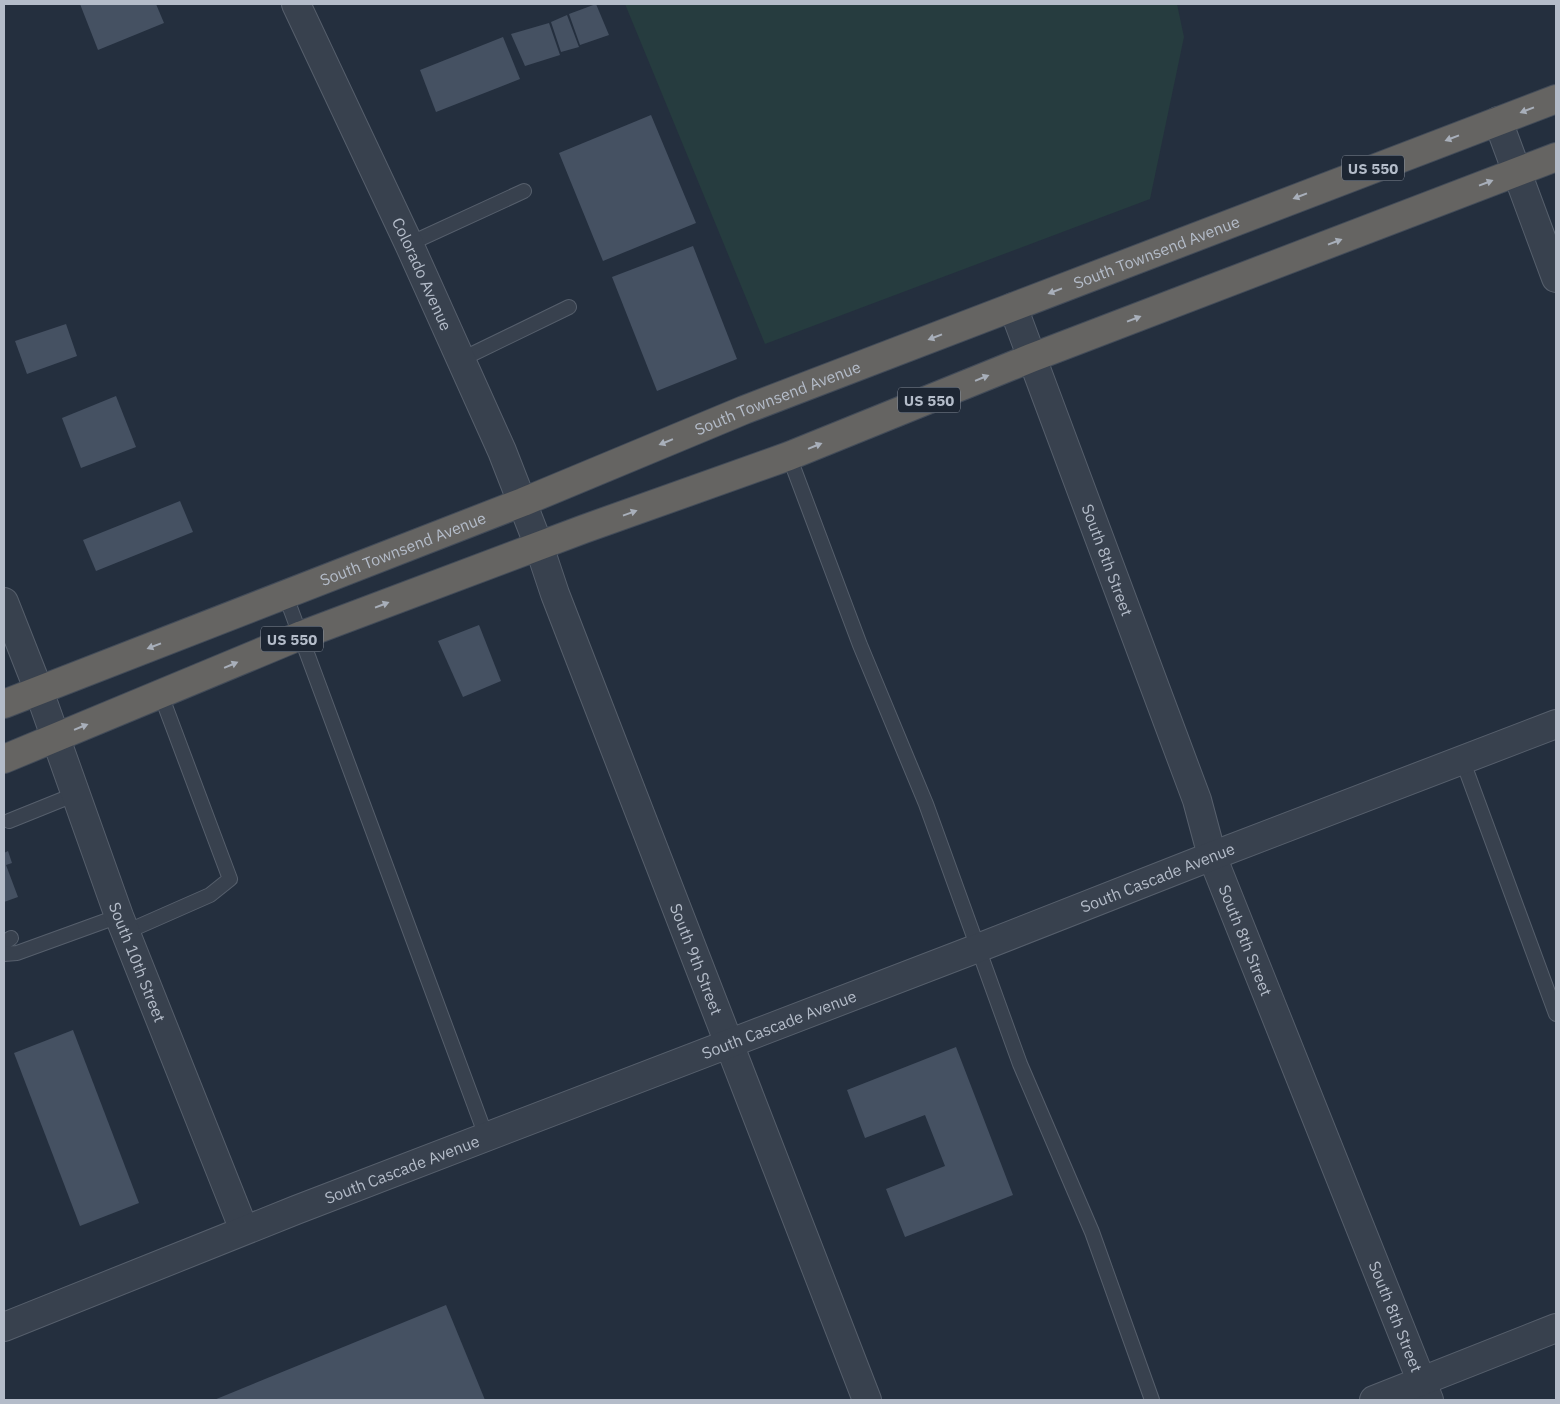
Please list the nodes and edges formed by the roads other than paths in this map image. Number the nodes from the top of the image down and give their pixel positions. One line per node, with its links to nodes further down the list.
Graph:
1 (296, 4): 7 (street, Colorado Avenue)
2 (1556, 99): 3 (highway, South Townsend Avenue / US 550, one-way to 3)
3 (1498, 121): 5 (street); 10 (highway, South Townsend Avenue / US 550, one-way to 10)
4 (1556, 157): 5 (highway, US 550)
5 (1516, 172): 8 (street); 11 (highway, US 550, one-way to 5)
6 (524, 191): 7 (lane)
7 (408, 244): 12 (street, Colorado Avenue)
8 (1556, 278)
9 (569, 307): 12 (lane)
10 (1013, 307): 11 (street, South 8th Street); 14 (highway, South Townsend Avenue / US 550, one-way to 14)
11 (1031, 358): 13 (highway, US 550, one-way to 11); 28 (street, South 8th Street)
12 (460, 360): 14 (street, Colorado Avenue)
13 (788, 456): 15 (highway, US 550, one-way to 13); 30 (lane)
14 (522, 502): 15 (street, Colorado Avenue); 16 (highway, South Townsend Avenue / US 550)
15 (539, 546): 18 (highway, US 550, one-way to 15); 33 (street, South 9th Street)
16 (285, 594): 18 (lane); 19 (highway, South Townsend Avenue / US 550, one-way to 19)
17 (4, 602): 19 (street, South 10th Street)
18 (302, 635): 20 (highway, US 550, one-way to 18); 34 (lane)
19 (39, 690): 21 (highway, South Townsend Avenue / US 550); 23 (street, South 10th Street)
20 (161, 695): 23 (highway, US 550, one-way to 20); 29 (lane)
21 (4, 704)
22 (1556, 724): 25 (street, South Cascade Avenue)
23 (56, 738): 24 (highway, US 550); 26 (street, South 10th Street)
24 (4, 759)
25 (1462, 759): 28 (street, South Cascade Avenue); 32 (lane)
26 (76, 794): 27 (lane); 29 (street, South 10th Street)
27 (9, 821)
28 (1212, 856): 30 (street, South Cascade Avenue); 38 (street, South 8th Street)
29 (123, 924): 31 (lane); 35 (street, South 10th Street)
30 (978, 948): 33 (street, South Cascade Avenue); 40 (lane)
31 (4, 954)
32 (1556, 1014)
33 (728, 1043): 34 (street, South Cascade Avenue); 39 (street, South 9th Street)
34 (486, 1136): 35 (street, South Cascade Avenue)
35 (244, 1230): 36 (street, South Cascade Avenue)
36 (4, 1327)
37 (1556, 1328): 38 (street)
38 (1425, 1391): 41 (street)
39 (866, 1400)
40 (1152, 1400)
41 (1374, 1400)

